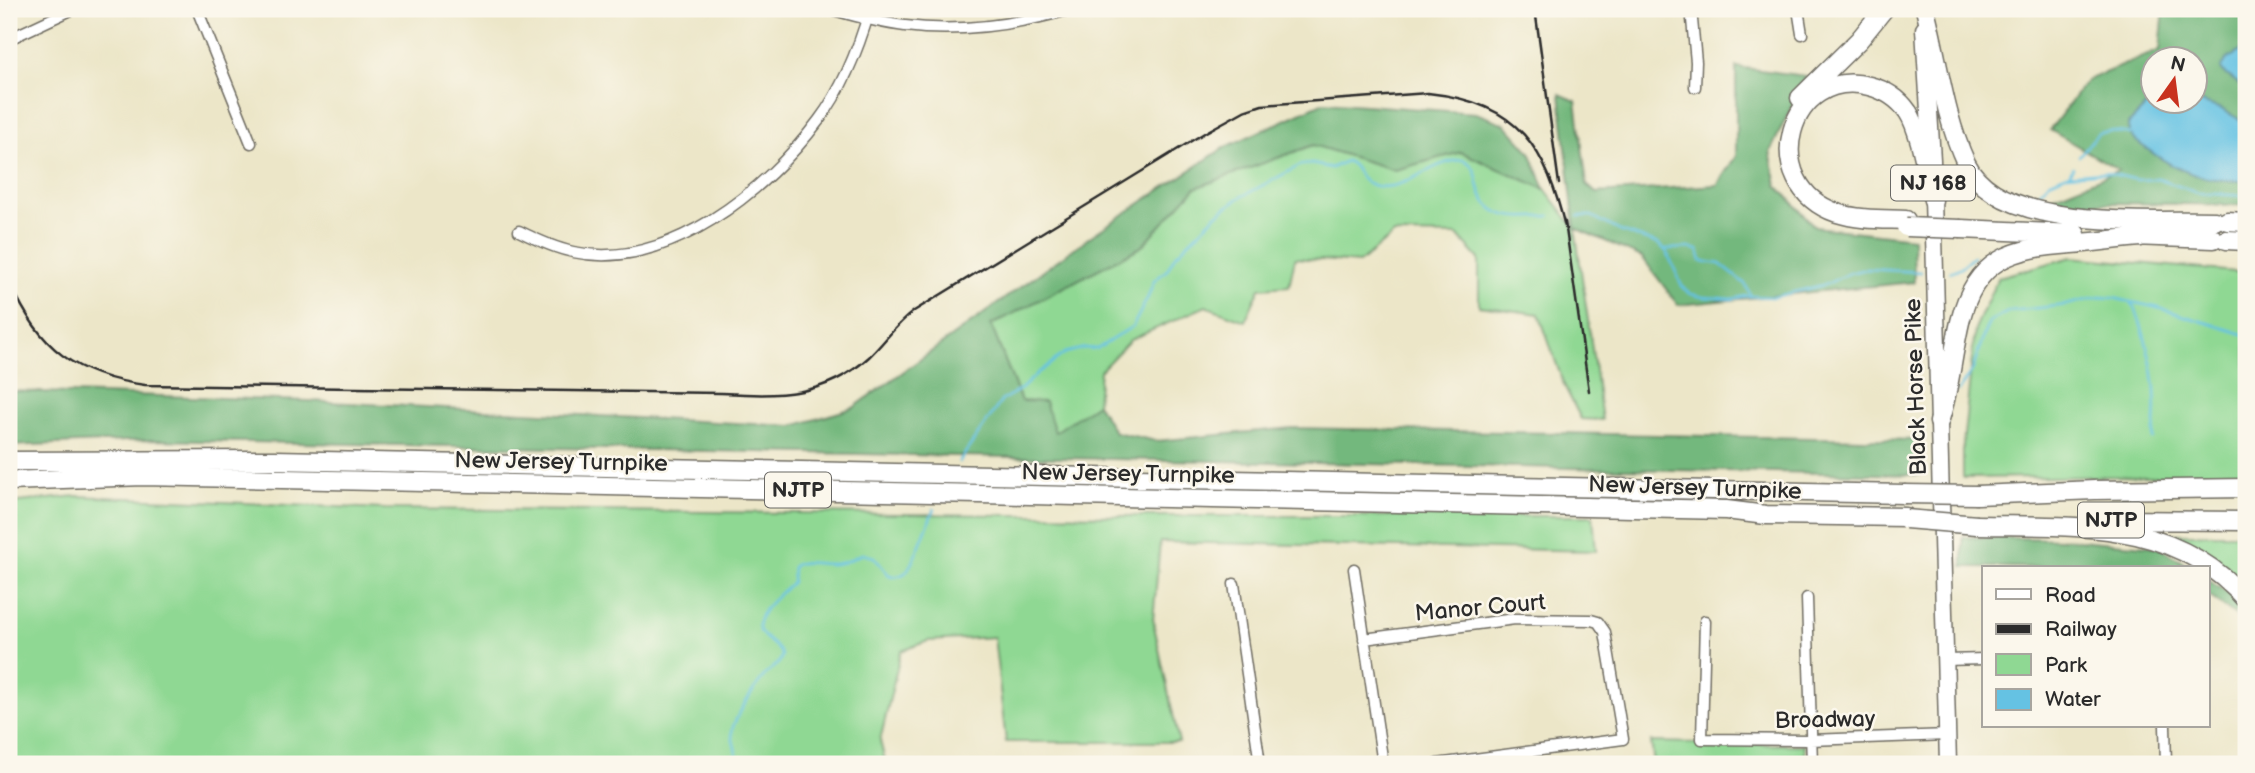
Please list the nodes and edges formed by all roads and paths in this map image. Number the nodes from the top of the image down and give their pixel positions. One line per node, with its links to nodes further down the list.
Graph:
1 (73, 9): 11 (street)
2 (197, 9): 13 (street)
3 (830, 9): 9 (street)
4 (1072, 9): 9 (street)
5 (1692, 9): 12 (street)
6 (1798, 9): 10 (street)
7 (1884, 9): 17 (highway)
8 (1923, 9): 14 (main road, Black Horse Pike / NJ 168); 15 (highway)
9 (869, 14): 20 (street)
10 (1802, 34)
11 (9, 39)
12 (1695, 87)
13 (251, 143)
14 (1933, 200): 17 (highway); 23 (main road, Black Horse Pike / NJ 168)
15 (2152, 220): 18 (highway); 19 (highway)
16 (2246, 222): 19 (highway)
17 (1906, 223): 18 (highway)
18 (1960, 226): 21 (highway)
19 (2221, 230): 21 (highway); 22 (highway)
20 (519, 231)
21 (2141, 237): 23 (highway)
22 (2246, 241)
23 (1940, 422): 40 (main road, Black Horse Pike / NJ 168)
24 (9, 461): 27 (highway, New Jersey Turnpike / NJTP, bridge)
25 (9, 481): 30 (highway, New Jersey Turnpike / NJTP, bridge)
26 (2246, 488): 27 (highway)
27 (1977, 495): 28 (highway, New Jersey Turnpike / NJTP)
28 (2246, 500)
29 (2246, 521): 30 (highway, New Jersey Turnpike / NJTP)
30 (1977, 522): 31 (highway)
31 (2209, 566)
32 (2210, 567): 36 (highway)
33 (1354, 569): 38 (street)
34 (1234, 584): 45 (street)
35 (1807, 598): 43 (street)
36 (2246, 600)
37 (1704, 621): 43 (street, Broadway)
38 (1364, 639): 44 (street, Manor Court); 46 (street)
39 (1982, 659): 40 (street)
40 (1945, 660): 42 (main road, Black Horse Pike / NJ 168)
41 (2165, 728): 50 (street)
42 (1948, 736): 43 (street, Broadway); 49 (main road, Black Horse Pike / NJ 168)
43 (1810, 740): 48 (street)
44 (1506, 760): 47 (street)
45 (1260, 764)
46 (1383, 764)
47 (1437, 764)
48 (1812, 764)
49 (1948, 764)
50 (2166, 764)

